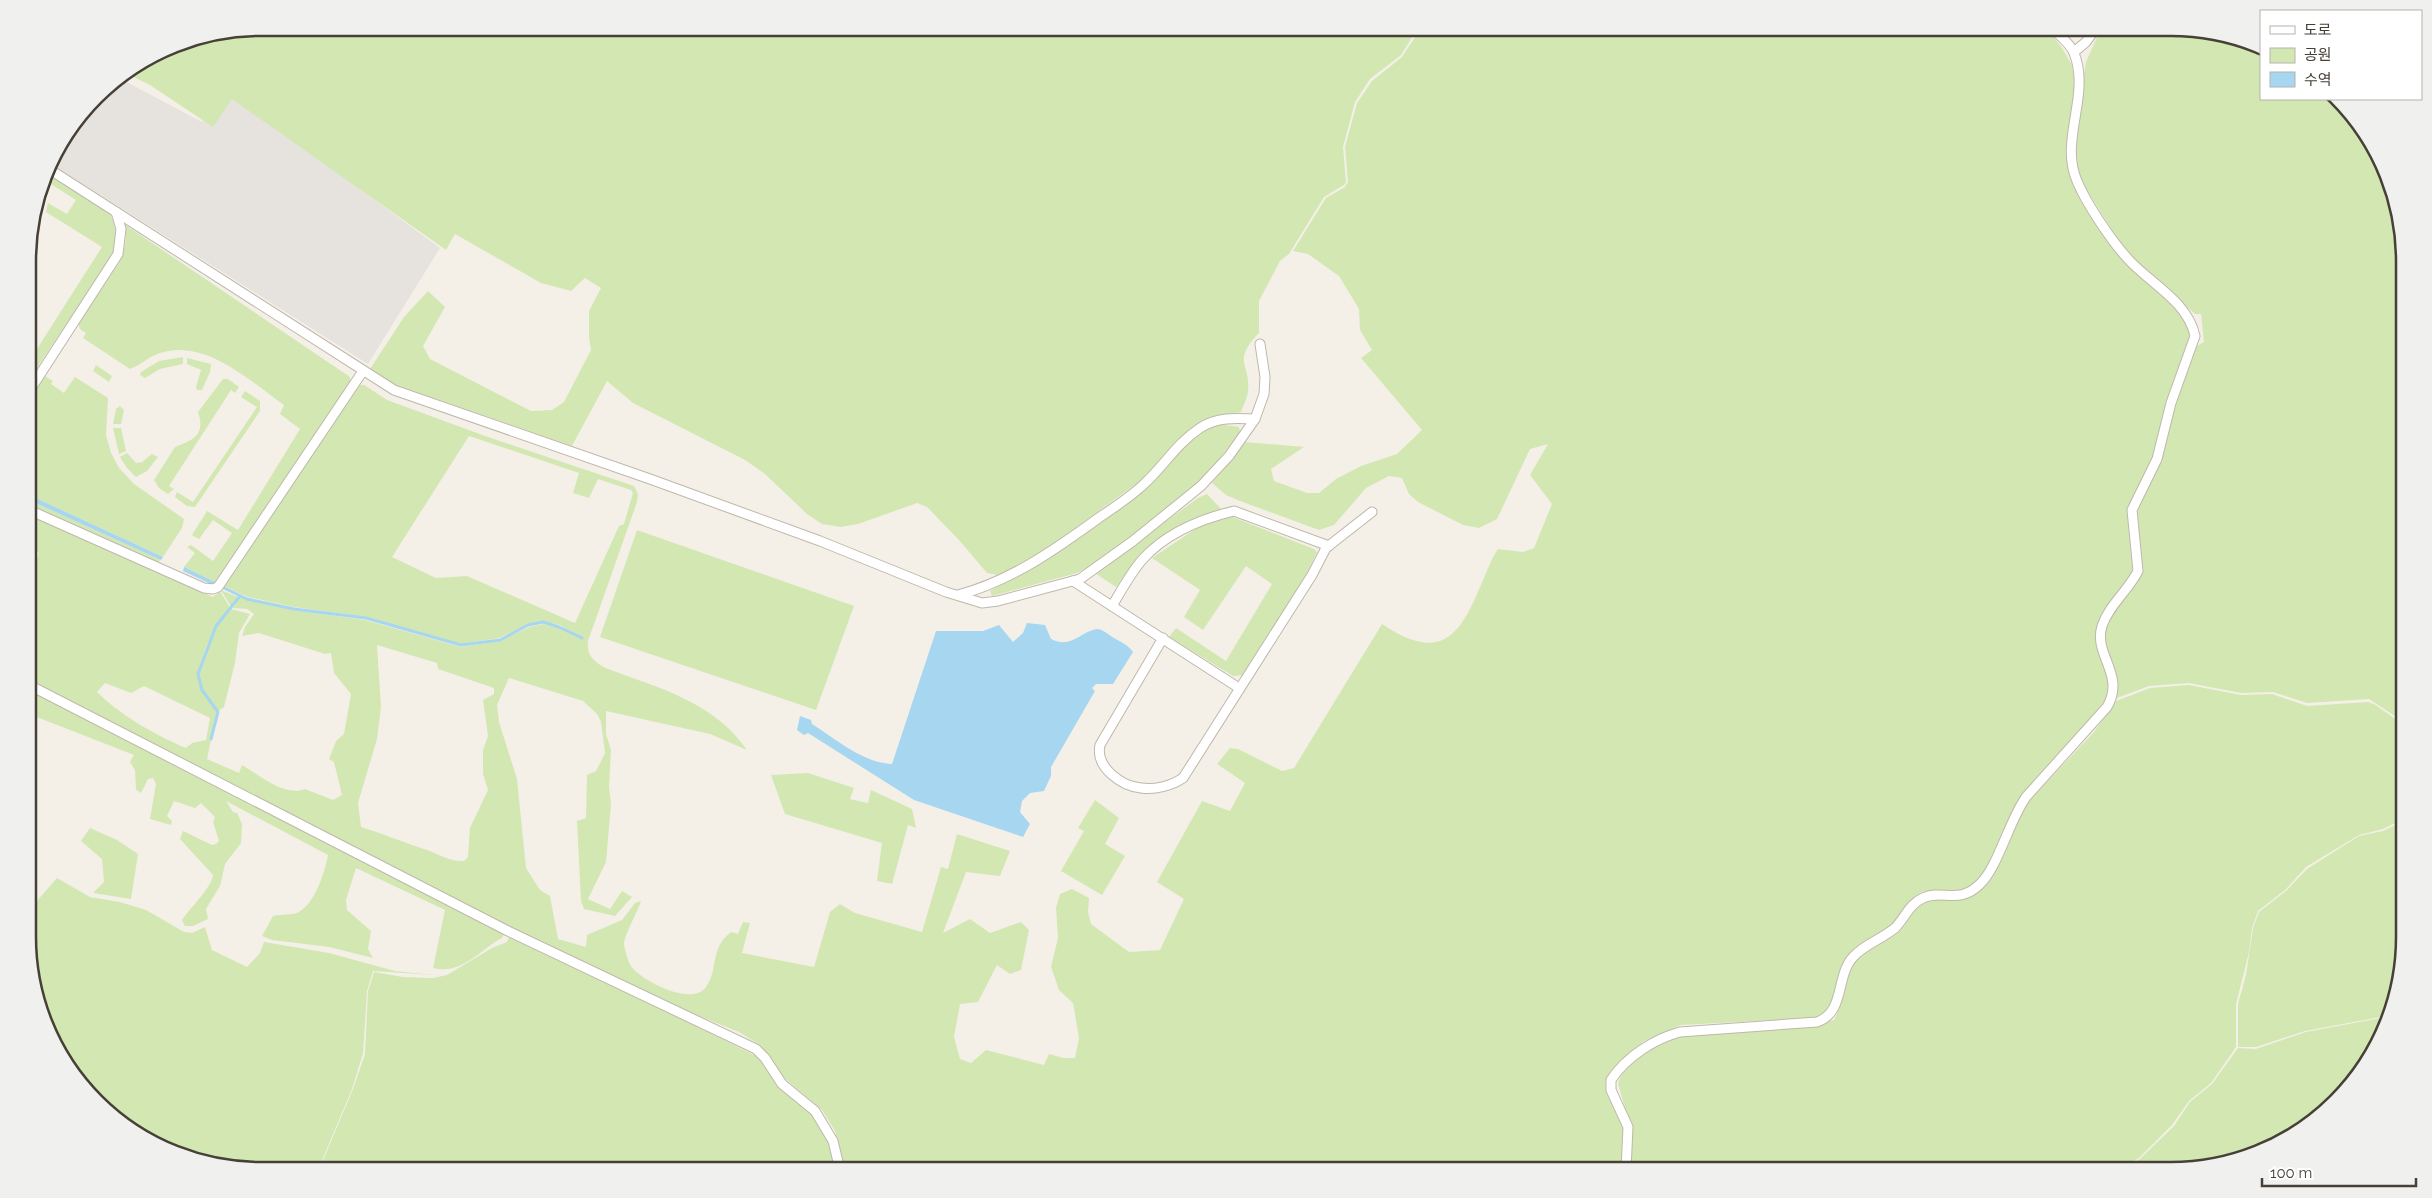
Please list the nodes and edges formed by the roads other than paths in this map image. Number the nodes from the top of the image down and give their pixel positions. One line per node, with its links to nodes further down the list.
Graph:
1 (2059, 36): 3 (street)
2 (2090, 36): 3 (street)
3 (2074, 52): 20 (street)
4 (55, 172): 5 (street)
5 (116, 212): 7 (street); 8 (street)
6 (1260, 344): 9 (street)
7 (363, 371): 11 (street); 14 (street)
8 (36, 381)
9 (1255, 419): 13 (street); 14 (street)
10 (1372, 512): 12 (street)
11 (36, 513)
12 (1329, 546): 15 (street); 17 (street)
13 (1073, 581): 14 (street); 15 (street)
14 (957, 596)
15 (1112, 606): 16 (street)
16 (1163, 638): 17 (street); 17 (street)
17 (1239, 688)
18 (36, 689): 19 (street)
19 (838, 1162)
20 (1626, 1162)

